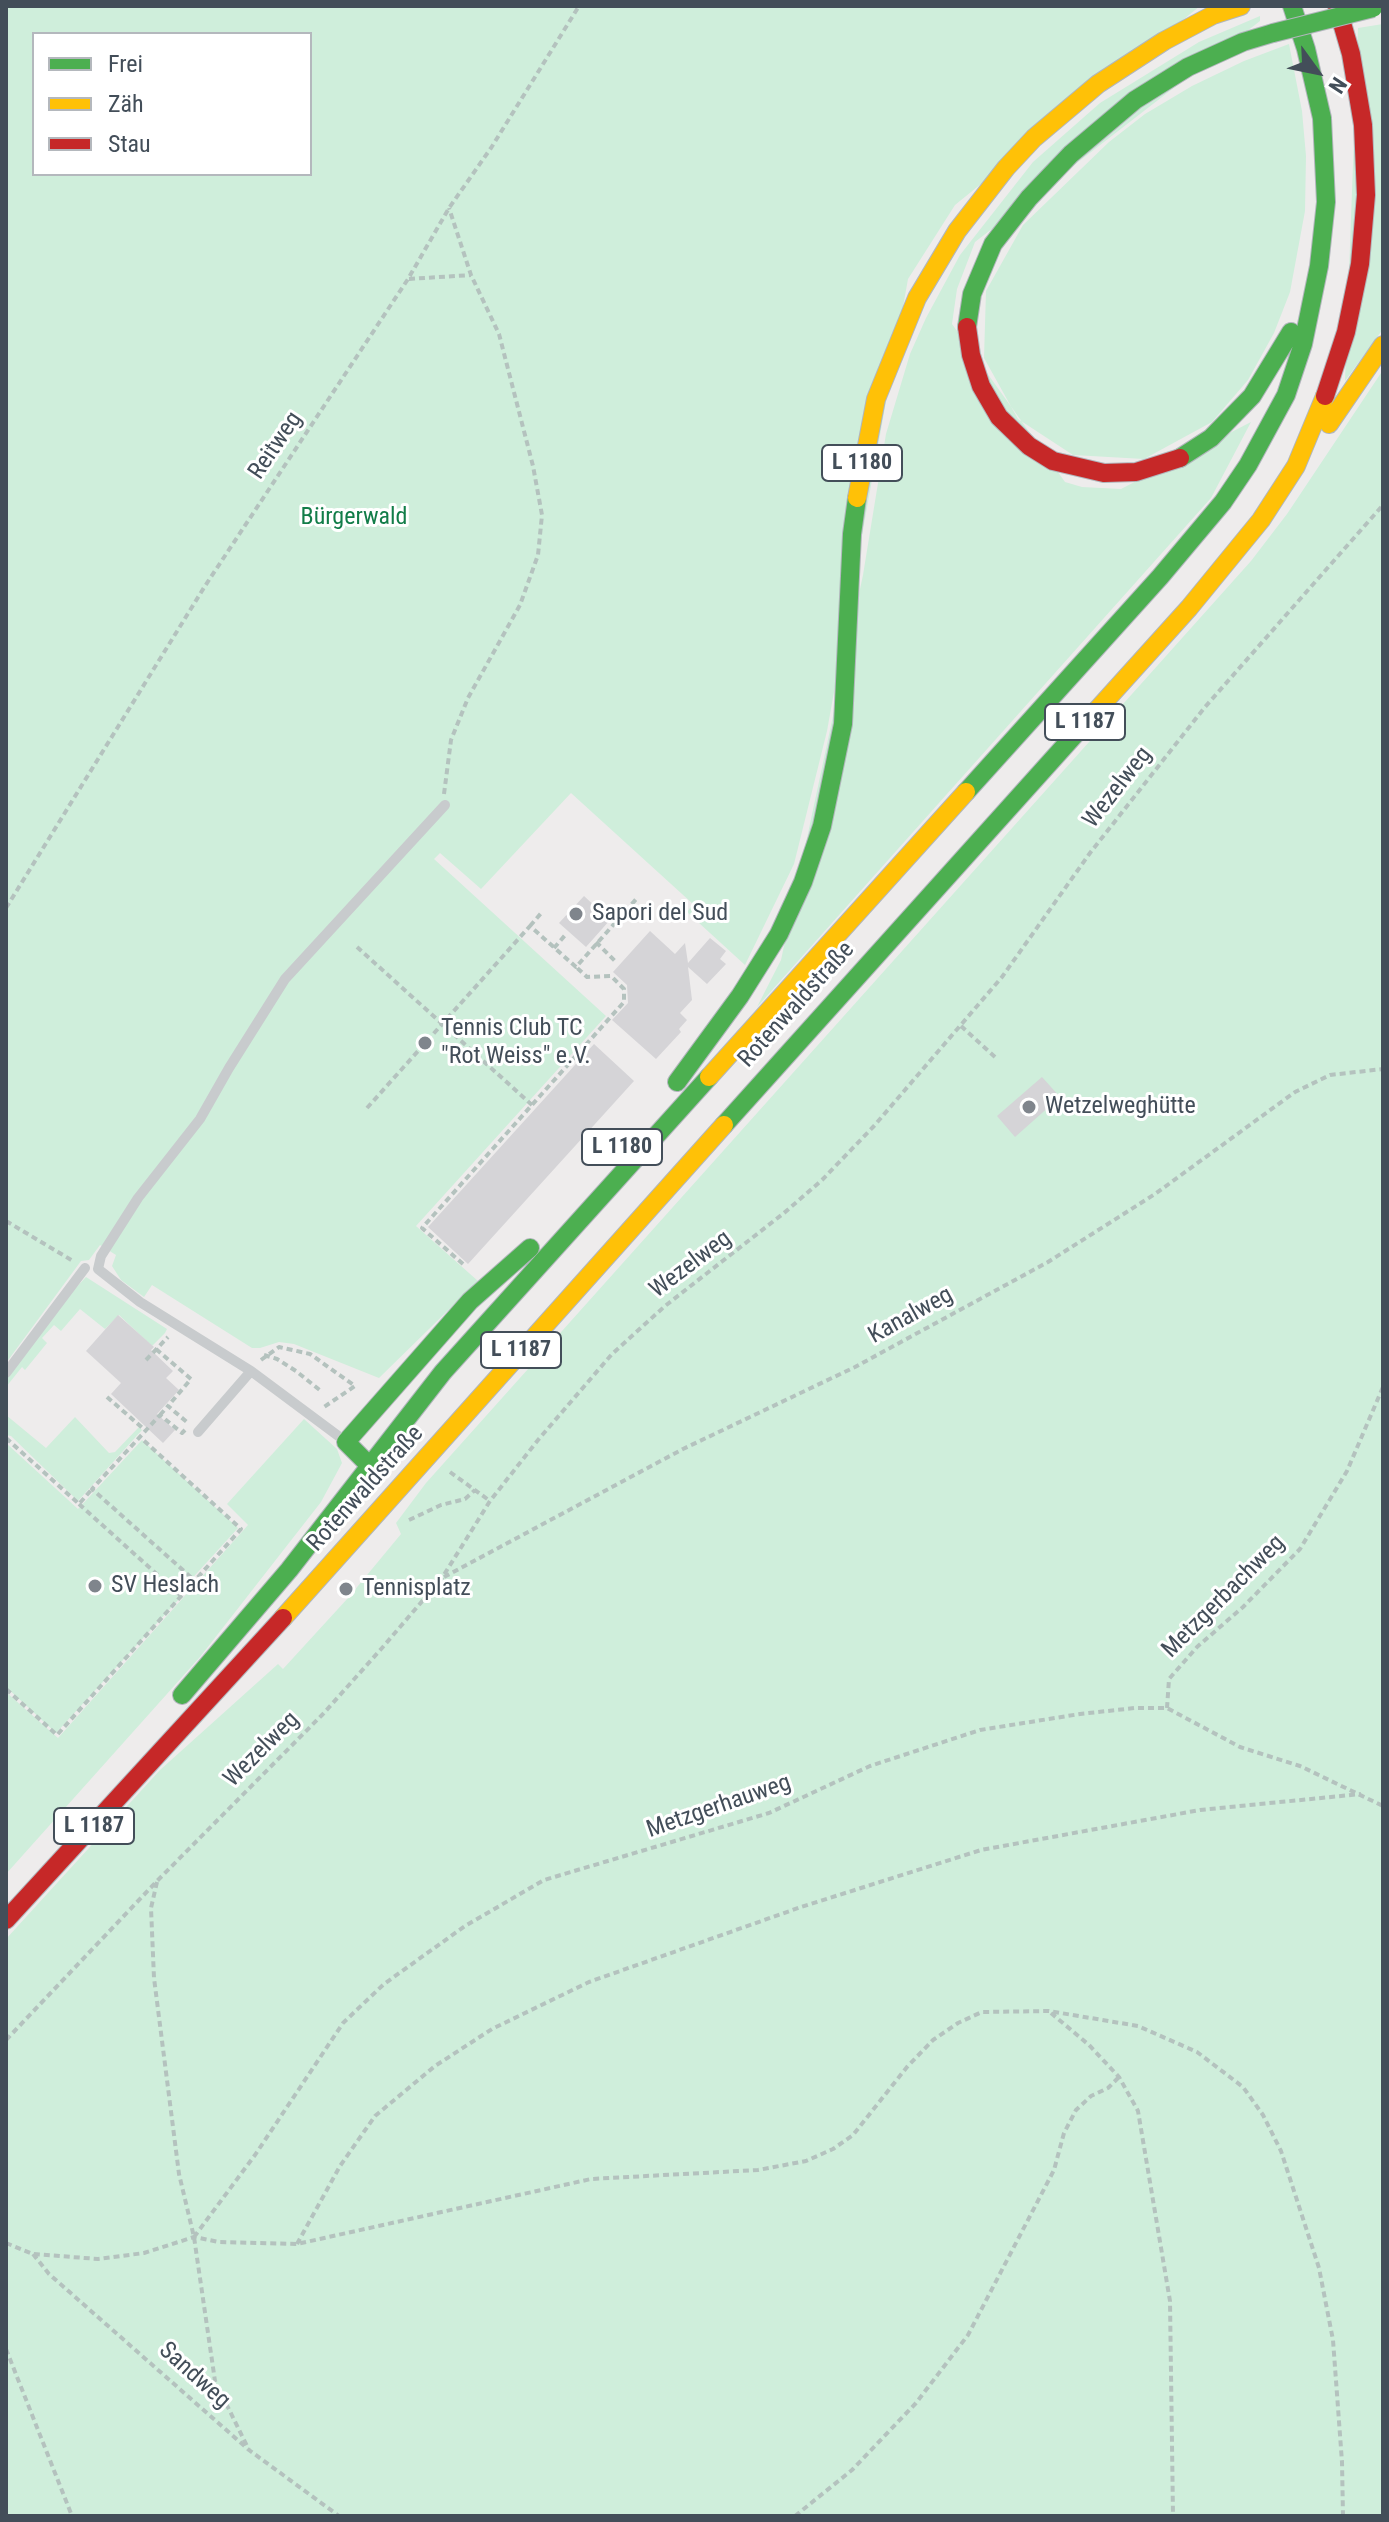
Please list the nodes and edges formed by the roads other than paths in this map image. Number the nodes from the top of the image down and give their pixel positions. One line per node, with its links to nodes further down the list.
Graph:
1 (1241, 6): 9 (highway, L 1180)
2 (1292, 6): 5 (highway, L 1187)
3 (1337, 6): 7 (highway, Rotenwaldstraße / L 1187)
4 (1378, 7): 5 (highway, bridge)
5 (1314, 293): 13 (highway, Rotenwaldstraße / L 1187)
6 (1383, 345): 7 (highway)
7 (1296, 466): 20 (highway, Rotenwaldstraße / L 1187)
8 (445, 805): 14 (lane)
9 (661, 1101)
10 (635, 1132): 11 (highway, L 1180)
11 (539, 1240): 13 (highway, L 1180); 17 (highway, Rotenwaldstraße / L 1187)
12 (85, 1268): 15 (lane)
13 (506, 1304): 18 (highway, Rotenwaldstraße / L 1187)
14 (251, 1371): 16 (lane); 17 (lane)
15 (6, 1373)
16 (198, 1432)
17 (346, 1442): 18 (highway, Rotenwaldstraße)
18 (370, 1466): 19 (highway, Rotenwaldstraße / L 1187)
19 (173, 1704)
20 (6, 1920)

